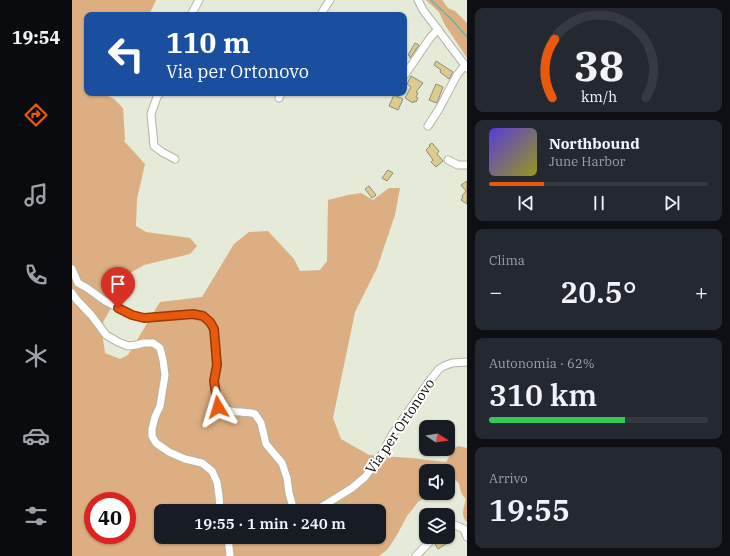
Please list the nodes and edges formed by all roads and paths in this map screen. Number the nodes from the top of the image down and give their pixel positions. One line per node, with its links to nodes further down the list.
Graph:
1 (199, 0): 4 (street)
2 (330, 0): 5 (street)
3 (418, 0): 6 (street)
4 (193, 12)
5 (322, 12)
6 (438, 29): 7 (street); 8 (street)
7 (466, 67): 10 (street)
8 (407, 72)
9 (158, 96): 11 (street)
10 (428, 126)
11 (175, 159)
12 (448, 160): 13 (street)
13 (467, 165)
14 (72, 268): 18 (street)
15 (72, 293): 17 (street)
16 (467, 362): 19 (street, Via per Ortonovo)
17 (220, 504)
18 (292, 504)
19 (326, 504)
20 (455, 525): 21 (street)
21 (467, 537)
22 (229, 544): 24 (street)
23 (427, 544): 25 (street)
24 (230, 556)
25 (416, 556)

